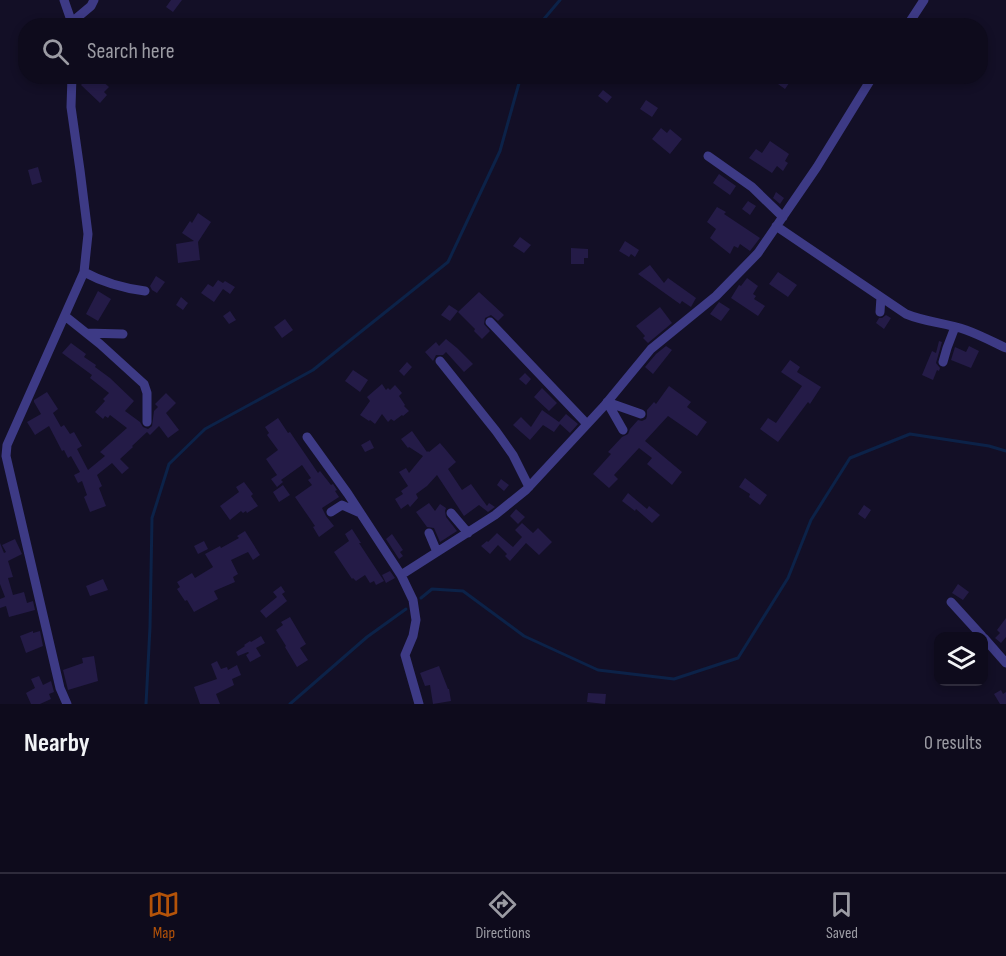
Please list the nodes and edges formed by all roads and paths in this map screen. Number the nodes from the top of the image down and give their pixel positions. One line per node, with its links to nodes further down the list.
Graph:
1 (64, 0): 4 (street)
2 (94, 0): 5 (street)
3 (924, 0): 6 (street)
4 (71, 18)
5 (79, 18)
6 (912, 18)
7 (72, 84): 12 (street)
8 (868, 84): 10 (street)
9 (708, 156): 10 (street)
10 (783, 217): 11 (street)
11 (776, 226): 14 (street); 24 (street)
12 (84, 272): 13 (street); 16 (street)
13 (144, 291)
14 (881, 297): 15 (street); 18 (street)
15 (880, 312)
16 (65, 316): 19 (street); 42 (street)
17 (490, 322): 27 (street)
18 (955, 327): 21 (street); 23 (street)
19 (86, 333): 20 (street); 26 (street)
20 (123, 334)
21 (1006, 348)
22 (440, 361): 30 (street)
23 (943, 362)
24 (607, 402): 25 (street); 27 (street); 28 (street)
25 (641, 414)
26 (147, 422)
27 (587, 424): 30 (street)
28 (623, 430)
29 (307, 437): 32 (street)
30 (529, 487): 35 (street)
31 (331, 512): 32 (street)
32 (360, 513): 37 (street)
33 (451, 513): 35 (street)
34 (429, 533): 36 (street)
35 (468, 533): 36 (street)
36 (437, 552): 37 (street)
37 (403, 579): 43 (street)
38 (951, 602): 39 (street)
39 (978, 632)
40 (988, 643): 41 (street)
41 (1006, 663)
42 (67, 704)
43 (418, 704)

